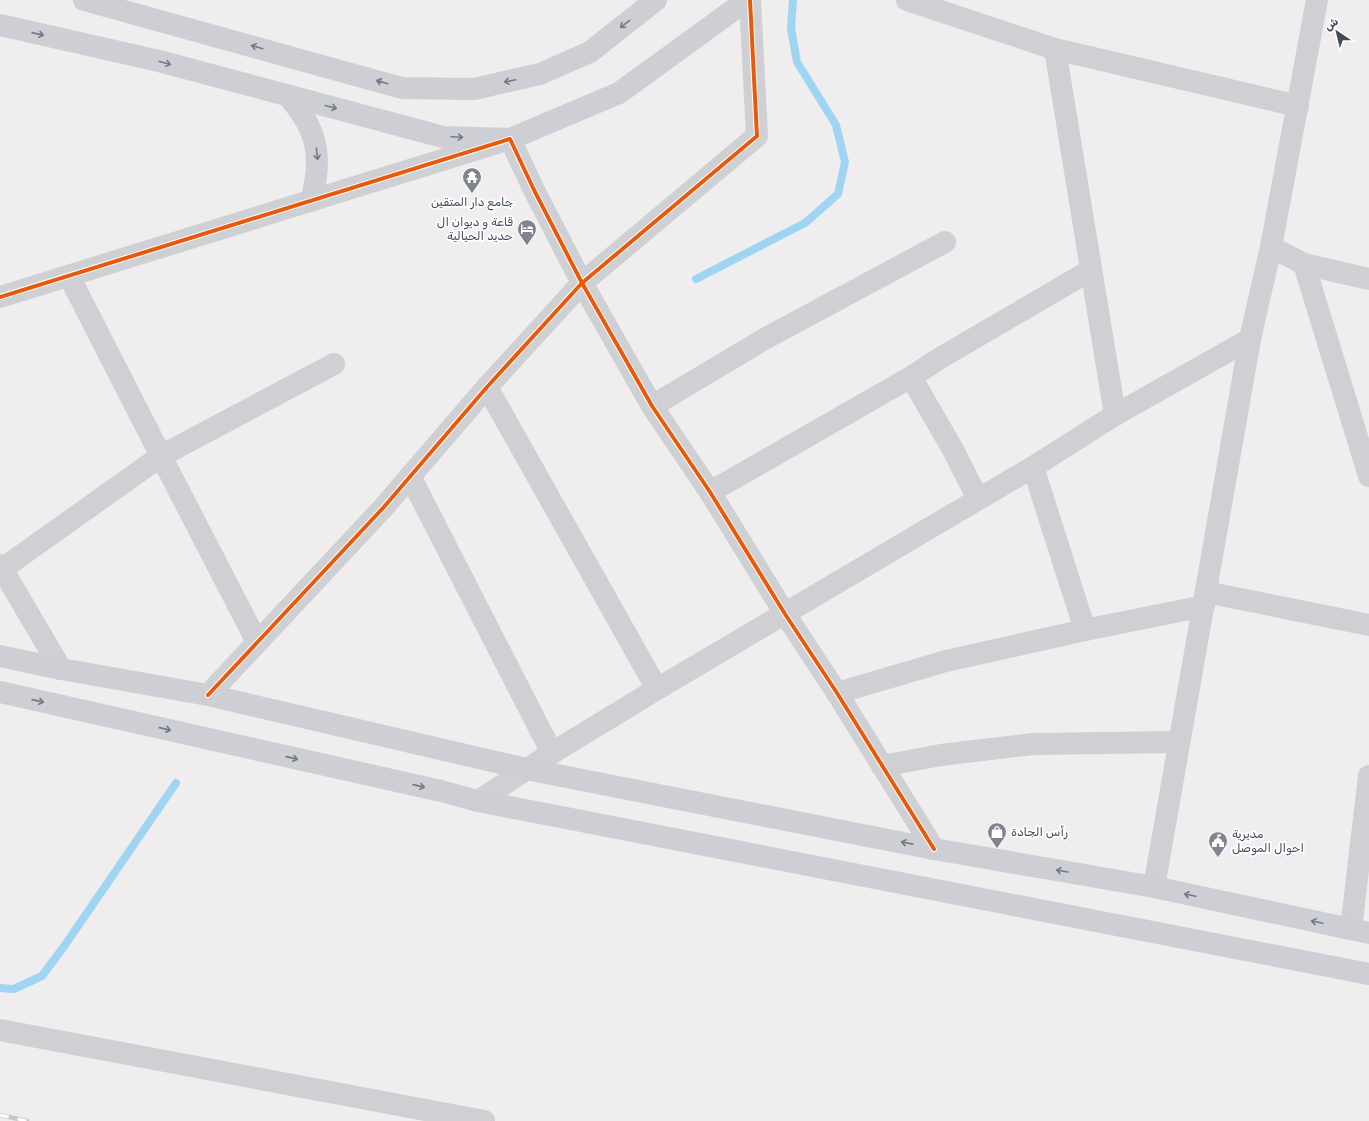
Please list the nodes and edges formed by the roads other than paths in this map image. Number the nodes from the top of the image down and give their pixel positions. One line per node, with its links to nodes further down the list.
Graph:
1 (656, 0): 5 (main road, one-way to 5)
2 (749, 0): 10 (main road); 18 (street)
3 (907, 0): 7 (street)
4 (1318, 0): 9 (street)
5 (95, 1)
6 (0, 25): 8 (main road, one-way to 8)
7 (1055, 49): 9 (street); 15 (street)
8 (287, 95): 10 (main road, one-way to 10); 11 (main road, one-way to 11)
9 (1298, 106): 13 (street)
10 (510, 140): 11 (street); 18 (street)
11 (311, 201): 16 (street)
12 (945, 242): 24 (street)
13 (1271, 247): 14 (street); 20 (street)
14 (1304, 264): 17 (street); 29 (street)
15 (1091, 270): 22 (street); 25 (street)
16 (69, 276): 19 (street); 26 (street)
17 (1369, 279)
18 (582, 282): 23 (street); 24 (street)
19 (0, 297)
20 (1250, 339): 25 (street); 33 (street)
21 (334, 364): 26 (street)
22 (910, 377): 30 (street); 31 (street)
23 (487, 387): 28 (street); 40 (street)
24 (652, 406): 30 (street)
25 (1115, 415): 27 (street)
26 (161, 456): 32 (street); 37 (street)
27 (1033, 467): 31 (street); 36 (street)
28 (410, 476): 37 (street); 45 (street)
29 (1369, 476)
30 (710, 492): 34 (street)
31 (978, 499): 34 (street)
32 (1, 567): 39 (street)
33 (1205, 599): 35 (street); 36 (street); 44 (street)
34 (785, 614): 40 (street); 42 (street)
35 (1369, 625)
36 (1085, 630): 42 (street)
37 (258, 642): 43 (street)
38 (0, 656): 39 (main road)
39 (61, 669): 43 (main road)
40 (657, 689): 45 (street)
41 (0, 692): 49 (main road, one-way to 49)
42 (837, 694): 46 (street)
43 (208, 695): 47 (main road)
44 (1179, 742): 46 (street); 51 (street)
45 (552, 752): 47 (street)
46 (882, 766): 50 (street)
47 (526, 769): 49 (street); 50 (main road, one-way to 47)
48 (1369, 776): 52 (street)
49 (478, 801): 53 (main road)
50 (934, 849): 51 (main road, one-way to 50)
51 (1154, 887): 52 (main road, one-way to 51)
52 (1360, 931)
53 (1369, 974)
54 (0, 1030): 55 (street)
55 (484, 1121)

